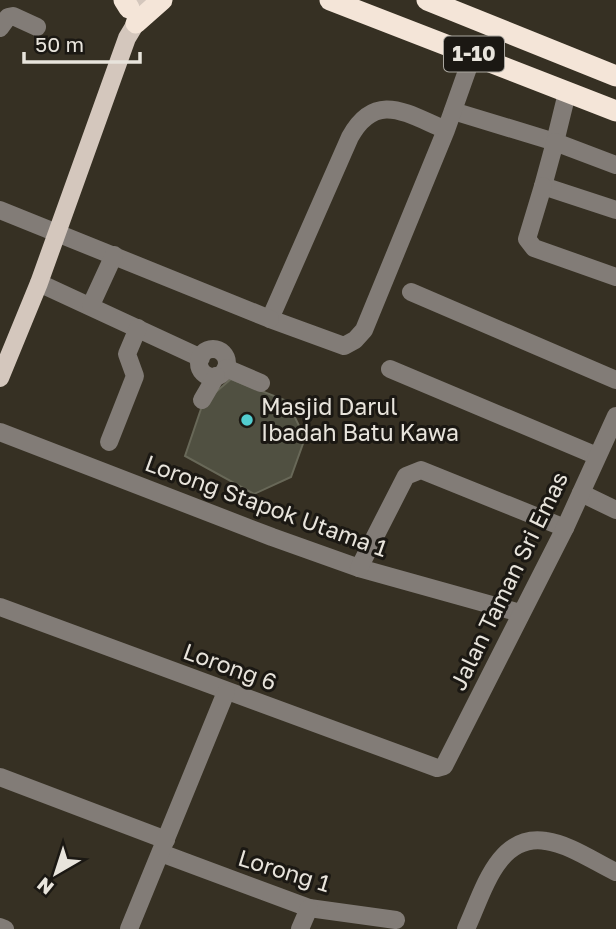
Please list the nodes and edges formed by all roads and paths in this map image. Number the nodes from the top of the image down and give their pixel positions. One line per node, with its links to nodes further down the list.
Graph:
1 (162, 0): 4 (highway)
2 (330, 0): 7 (highway, 1-10)
3 (426, 0): 8 (highway, 1-10)
4 (131, 11): 18 (main road)
5 (37, 27): 6 (street)
6 (0, 29)
7 (473, 54): 9 (highway, 1-10); 10 (street)
8 (616, 76)
9 (567, 93): 11 (highway, 1-10); 13 (street)
10 (453, 111): 12 (street); 13 (street)
11 (616, 111)
12 (446, 130): 24 (street); 24 (street)
13 (555, 142): 14 (street); 15 (street)
14 (616, 165)
15 (543, 186): 17 (street); 20 (street)
16 (0, 210): 18 (street)
17 (616, 210)
18 (56, 231): 19 (street); 21 (main road)
19 (114, 255): 23 (street); 24 (street)
20 (616, 277)
21 (39, 283): 23 (street); 28 (main road)
22 (411, 292): 29 (street)
23 (91, 305): 25 (street)
24 (270, 319)
25 (138, 328): 27 (street); 34 (street)
26 (390, 369): 35 (street)
27 (221, 372): 30 (street); 31 (street)
28 (0, 378)
29 (616, 380)
30 (261, 383)
31 (202, 400)
32 (616, 416): 35 (street, Jalan Taman Sri Emas)
33 (0, 432): 39 (street, Lorong Stapok Utama 1)
34 (109, 442)
35 (597, 456): 36 (street, Jalan Taman Sri Emas)
36 (581, 493): 37 (street); 38 (street, Jalan Taman Sri Emas)
37 (616, 510)
38 (565, 528): 39 (street); 41 (street, Jalan Taman Sri Emas)
39 (359, 568): 41 (street, Lorong Stapok Utama 1)
40 (0, 607): 42 (street, Lorong 6)
41 (520, 613): 43 (street, Jalan Taman Sri Emas)
42 (226, 692): 43 (street, Lorong 6); 45 (street)
43 (444, 766)
44 (0, 777): 45 (street, Lorong 1)
45 (164, 847): 47 (street, Lorong 1); 51 (street)
46 (616, 872): 53 (street)
47 (309, 908): 48 (street, Lorong 1); 52 (street)
48 (396, 920)
49 (0, 927): 50 (street)
50 (5, 929)
51 (129, 929)
52 (300, 929)
53 (466, 929)

